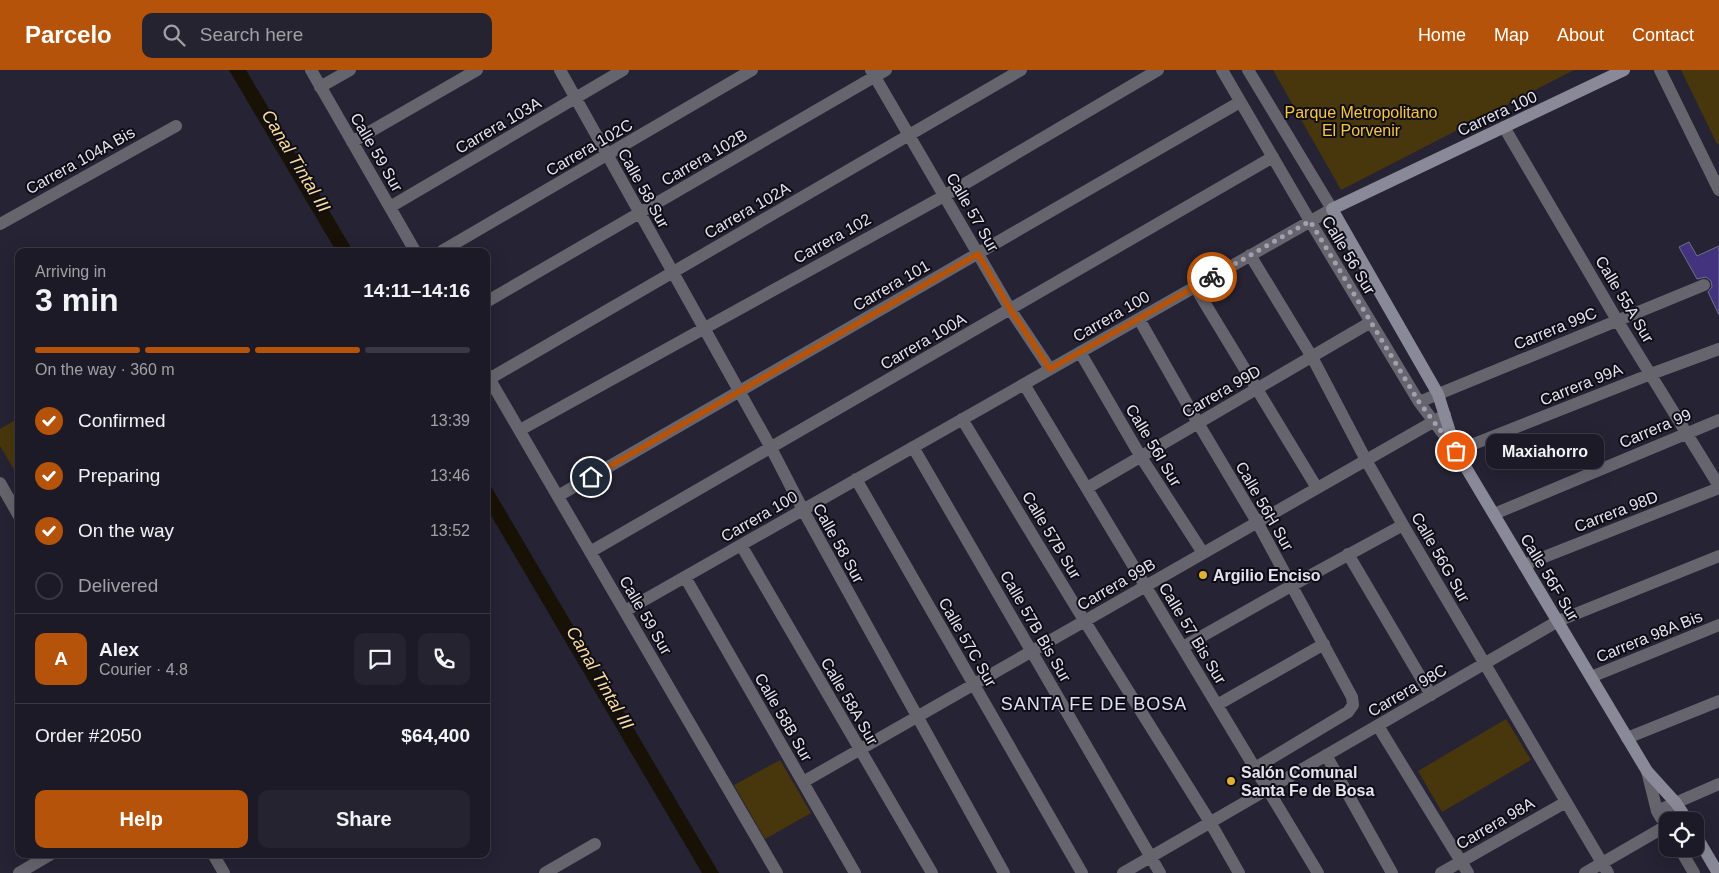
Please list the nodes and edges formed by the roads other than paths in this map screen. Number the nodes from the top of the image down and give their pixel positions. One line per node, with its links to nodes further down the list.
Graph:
1 (311, 70): 15 (street, Calle 59 Sur)
2 (350, 70): 15 (street)
3 (477, 70): 21 (street)
4 (560, 70): 16 (street, Calle 58 Sur)
5 (623, 70): 16 (street, Carrera 103A)
6 (752, 70): 22 (street, Carrera 102C)
7 (886, 70): 14 (street, Carrera 102B)
8 (1021, 70): 20 (street, Carrera 102A)
9 (1158, 70): 25 (street, Carrera 102)
10 (1222, 70): 17 (street, Calle 56 Sur)
11 (1248, 70): 27 (street, Calle 56 Sur)
12 (1624, 70): 19 (street, Carrera 100)
13 (1660, 70): 24 (street)
14 (873, 73): 20 (street, Calle 57 Sur); 28 (street, Carrera 102B)
15 (320, 87): 21 (street, Calle 59 Sur)
16 (575, 98): 22 (street, Calle 58 Sur); 26 (street, Carrera 103A)
17 (1240, 102): 23 (street, Calle 56 Sur); 33 (street, Carrera 101)
18 (176, 126): 30 (street, Carrera 104A Bis)
19 (1504, 127): 27 (street, Carrera 100); 41 (street, Calle 55A Sur)
20 (908, 135): 25 (street, Calle 57 Sur); 35 (street, Carrera 102A)
21 (352, 142): 26 (street, Calle 59 Sur)
22 (607, 155): 28 (street, Calle 58 Sur); 32 (street, Carrera 102C)
23 (1272, 157): 29 (street, Calle 56 Sur); 39 (street, Carrera 100A)
24 (1719, 190)
25 (944, 196): 33 (street, Calle 57 Sur); 43 (street, Carrera 102)
26 (390, 207): 31 (street, Calle 59 Sur)
27 (1332, 209): 29 (street, Carrera 100); 54 (street, Calle 56 Sur)
28 (640, 213): 35 (street, Calle 58 Sur); 38 (street, Carrera 102B)
29 (1310, 221): 34 (street, Carrera 100); 42 (street, Calle 56 Sur)
30 (0, 224)
31 (413, 248)
32 (447, 248)
33 (978, 254): 39 (street, Calle 57 Sur); 53 (street, Carrera 101)
34 (1250, 255): 37 (street, Carrera 100); 46 (street, Calle 56G Sur)
35 (673, 272): 43 (street, Calle 58 Sur); 49 (street, Carrera 102A)
36 (1704, 285): 41 (street, Carrera 99C)
37 (1195, 287): 40 (street, Carrera 100); 52 (street)
38 (490, 300)
39 (1010, 309): 47 (street, Calle 57 Sur); 63 (street, Carrera 100A)
40 (1139, 319): 45 (street, Carrera 100); 59 (street, Calle 56H Sur)
41 (1617, 320): 48 (street, Calle 55A Sur); 54 (street, Carrera 99C)
42 (1371, 322): 46 (street, Carrera 99D); 55 (street, Calle 56 Sur)
43 (704, 328): 53 (street, Calle 58 Sur); 60 (street, Carrera 102)
44 (1719, 349): 48 (street, Carrera 99A)
45 (1080, 352): 47 (street, Carrera 100); 65 (street, Calle 56I Sur)
46 (1312, 357): 52 (street, Carrera 99D); 66 (street, Calle 56G Sur)
47 (1050, 369): 51 (street, Carrera 100)
48 (1651, 374): 61 (street, Calle 55A Sur); 64 (street, Carrera 99A)
49 (490, 375)
50 (490, 379): 60 (street, Calle 59 Sur)
51 (1024, 384): 57 (street, Carrera 100); 70 (street, Calle 57 Bis Sur)
52 (1257, 388): 59 (street, Carrera 99D); 71 (street)
53 (739, 391): 63 (street, Calle 58 Sur); 72 (street, Carrera 101)
54 (1438, 394): 55 (street, Carrera 99C); 56 (street, Calle 56F Sur)
55 (1419, 402): 56 (street, Calle 56 Sur)
56 (1439, 418): 64 (street, Calle 56F Sur); 66 (street, Carrera 99B)
57 (962, 419): 62 (street, Carrera 100); 88 (street, Calle 57B Sur)
58 (1719, 420): 61 (street, Carrera 99)
59 (1198, 423): 65 (street, Carrera 99D); 76 (street, Calle 56H Sur)
60 (520, 430): 72 (street, Calle 59 Sur)
61 (1687, 432): 69 (street, Calle 55A Sur); 75 (street, Carrera 99)
62 (913, 447): 67 (street, Carrera 100); 93 (street, Calle 57B Bis Sur)
63 (771, 448): 74 (street, Calle 58 Sur); 79 (street, Carrera 100A)
64 (1456, 451): 75 (street, Calle 56F Sur)
65 (1141, 457): 70 (street, Carrera 99D); 80 (street, Calle 56I Sur)
66 (1366, 460): 71 (street, Carrera 99B); 77 (street, Calle 56G Sur)
67 (856, 479): 74 (street, Carrera 100); 96 (street, Calle 57C Sur)
68 (0, 483): 73 (street)
69 (1719, 487): 83 (street, Carrera 98D)
70 (1087, 488): 85 (street, Calle 57 Bis Sur)
71 (1317, 488): 76 (street, Carrera 99B)
72 (558, 496): 79 (street, Calle 59 Sur)
73 (15, 509)
74 (803, 510): 78 (street, Carrera 100); 100 (street, Calle 58 Sur)
75 (1494, 514): 83 (street, Calle 56F Sur)
76 (1257, 522): 80 (street, Carrera 99B); 86 (street, Calle 56H Sur)
77 (1403, 525): 81 (street); 94 (street, Calle 56G Sur)
78 (741, 545): 84 (street, Carrera 100); 103 (street, Calle 58A Sur)
79 (590, 552): 87 (street, Calle 59 Sur)
80 (1203, 553): 85 (street, Carrera 99B)
81 (1348, 554): 86 (street); 97 (street)
82 (1719, 556): 89 (street, Carrera 98C)
83 (1524, 565): 89 (street, Calle 56F Sur)
84 (685, 577): 87 (street, Carrera 100); 107 (street, Calle 58B Sur)
85 (1146, 586): 88 (street, Carrera 99B); 92 (street, Calle 57 Bis Sur)
86 (1291, 586): 91 (street, Calle 56H Sur); 92 (street)
87 (625, 611): 128 (street, Calle 59 Sur)
88 (1085, 621): 93 (street, Carrera 99B); 115 (street, Calle 57B Sur)
89 (1558, 621): 94 (street, Carrera 98C); 95 (street, Calle 56F Sur)
90 (1719, 626): 95 (street, Carrera 98A Bis)
91 (1324, 644): 99 (street); 105 (street, Calle 56H Sur)
92 (1183, 647): 99 (street, Calle 57 Bis Sur)
93 (1032, 651): 96 (street, Carrera 99B); 119 (street, Calle 57B Bis Sur)
94 (1485, 663): 97 (street, Carrera 98C); 110 (street, Calle 56G Sur)
95 (1591, 677): 102 (street, Calle 56F Sur)
96 (974, 684): 100 (street, Carrera 99B); 132 (street, Calle 57C Sur)
97 (1431, 695): 101 (street, Carrera 98C)
98 (1719, 700): 102 (street)
99 (1217, 705): 105 (street, Calle 57 Bis Sur)
100 (917, 717): 103 (street, Carrera 99B); 131 (street, Calle 58 Sur)
101 (1378, 726): 104 (street, Carrera 98C); 123 (street)
102 (1627, 738): 106 (street, Calle 56F Sur)
103 (860, 750): 107 (street, Carrera 99B); 130 (street, Calle 58A Sur)
104 (1326, 755): 109 (street, Carrera 98C); 137 (street)
105 (1256, 768): 109 (street, Calle 57 Bis Sur)
106 (1647, 771): 111 (street, Calle 56F Sur); 112 (street, Calle 56F Sur)
107 (803, 782): 129 (street, Calle 58B Sur)
108 (1719, 784): 111 (street)
109 (1268, 789): 115 (street, Carrera 98C); 136 (street, Calle 57 Bis Sur)
110 (1566, 802): 123 (street, Carrera 98A); 124 (street, Calle 56G Sur)
111 (1676, 803): 112 (street); 113 (street, Calle 56F Sur)
112 (1657, 811): 114 (street, Calle 56F Sur)
113 (1682, 812)
114 (1659, 814)
115 (1210, 822): 119 (street, Carrera 98C); 135 (street, Calle 57B Sur)
116 (1659, 832): 124 (street)
117 (595, 844): 127 (street)
118 (1704, 849): 142 (street)
119 (1150, 857): 133 (street, Carrera 98C); 134 (street, Calle 57B Bis Sur)
120 (1685, 857): 141 (street)
121 (44, 858): 125 (street)
122 (215, 858): 126 (street)
123 (1462, 861): 138 (street, Carrera 98A); 139 (street)
124 (1605, 868): 140 (street)
125 (19, 873)
126 (224, 873)
127 (545, 873)
128 (777, 873)
129 (855, 873)
130 (932, 873)
131 (1004, 873)
132 (1082, 873)
133 (1122, 873)
134 (1160, 873)
135 (1239, 873)
136 (1318, 873)
137 (1392, 873)
138 (1441, 873)
139 (1468, 873)
140 (1585, 873)
141 (1694, 873)
142 (1718, 873)

